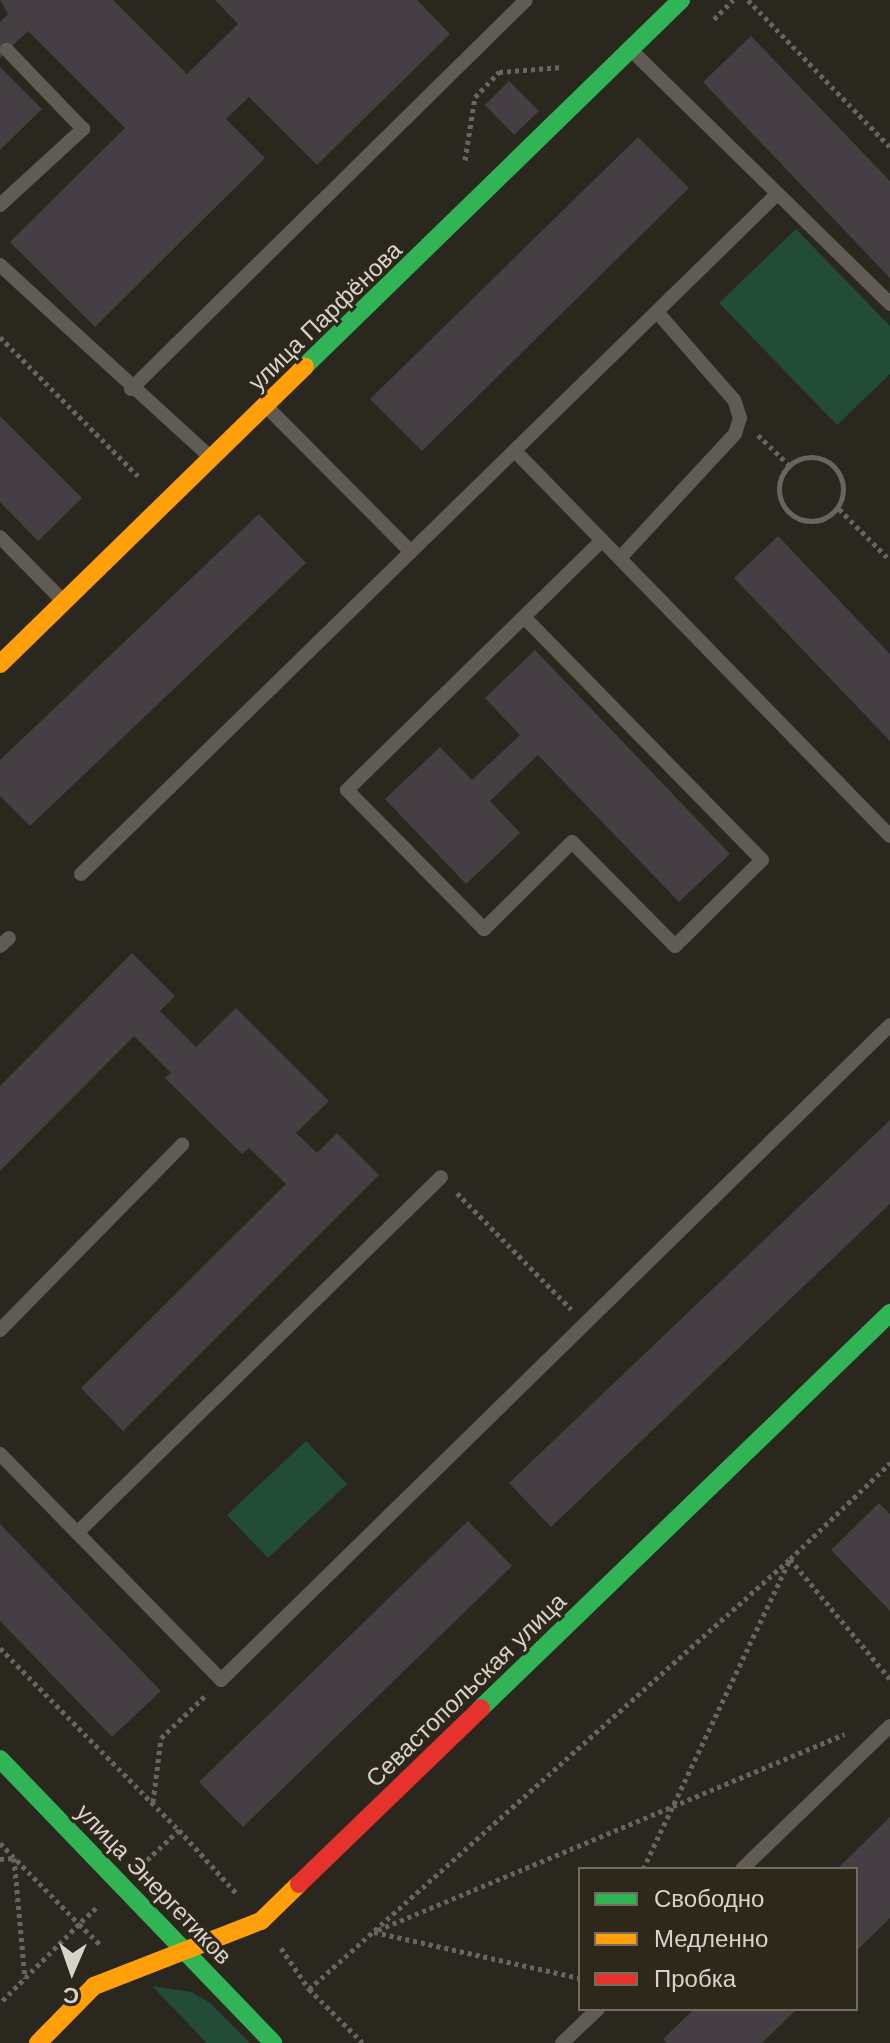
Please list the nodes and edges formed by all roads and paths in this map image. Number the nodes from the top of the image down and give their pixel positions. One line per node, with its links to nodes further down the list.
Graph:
1 (526, 0): 13 (lane)
2 (681, 0): 5 (street, улица Парфёнова)
3 (748, 0): 6 (path)
4 (7, 50): 8 (lane)
5 (631, 50): 7 (lane); 14 (street, улица Парфёнова)
6 (890, 147)
7 (777, 194): 10 (lane); 11 (lane)
8 (0, 205)
9 (0, 265): 13 (lane)
10 (890, 304)
11 (657, 312): 15 (lane); 16 (lane)
12 (0, 337): 19 (path)
13 (131, 389): 17 (lane)
14 (267, 406): 17 (street, улица Парфёнова); 23 (lane)
15 (740, 418): 18 (path); 24 (lane)
16 (515, 451): 22 (lane); 23 (lane)
17 (211, 458): 26 (street, улица Парфёнова)
18 (788, 464): 20 (path); 20 (path)
19 (151, 490)
20 (839, 509): 25 (path)
21 (0, 537): 26 (lane)
22 (602, 540): 24 (lane); 27 (lane)
23 (411, 552): 30 (lane)
24 (620, 558): 29 (lane)
25 (890, 560)
26 (64, 602): 28 (street, улица Парфёнова)
27 (524, 617): 27 (lane)
28 (0, 664)
29 (890, 836)
30 (81, 874)
31 (890, 1025): 35 (lane)
32 (182, 1145): 36 (lane)
33 (441, 1177): 35 (path); 39 (lane)
34 (890, 1313): 56 (street, Севастопольская улица)
35 (586, 1324): 43 (lane)
36 (0, 1330)
37 (0, 1454): 39 (lane)
38 (890, 1463): 40 (path)
39 (77, 1533): 43 (lane)
40 (790, 1559): 42 (path); 48 (path); 55 (path)
41 (0, 1648): 47 (path)
42 (890, 1679)
43 (221, 1680): 47 (path)
44 (890, 1726): 54 (lane)
45 (847, 1733): 48 (path)
46 (0, 1759): 56 (street, улица Энергетиков)
47 (153, 1803): 49 (path)
48 (676, 1805): 53 (path); 55 (path)
49 (179, 1830)
50 (0, 1843): 51 (path)
51 (14, 1858): 52 (path); 57 (path); 57 (path)
52 (0, 1859)
53 (644, 1867)
54 (744, 1867)
55 (373, 1932): 58 (path); 59 (path)
56 (182, 1948): 62 (street, Севастопольская улица); 63 (street, улица Энергетиков)
57 (25, 1978): 60 (path)
58 (578, 1978)
59 (309, 1989)
60 (0, 2003)
61 (596, 2011): 64 (lane)
62 (38, 2043)
63 (273, 2043)
64 (562, 2043)

